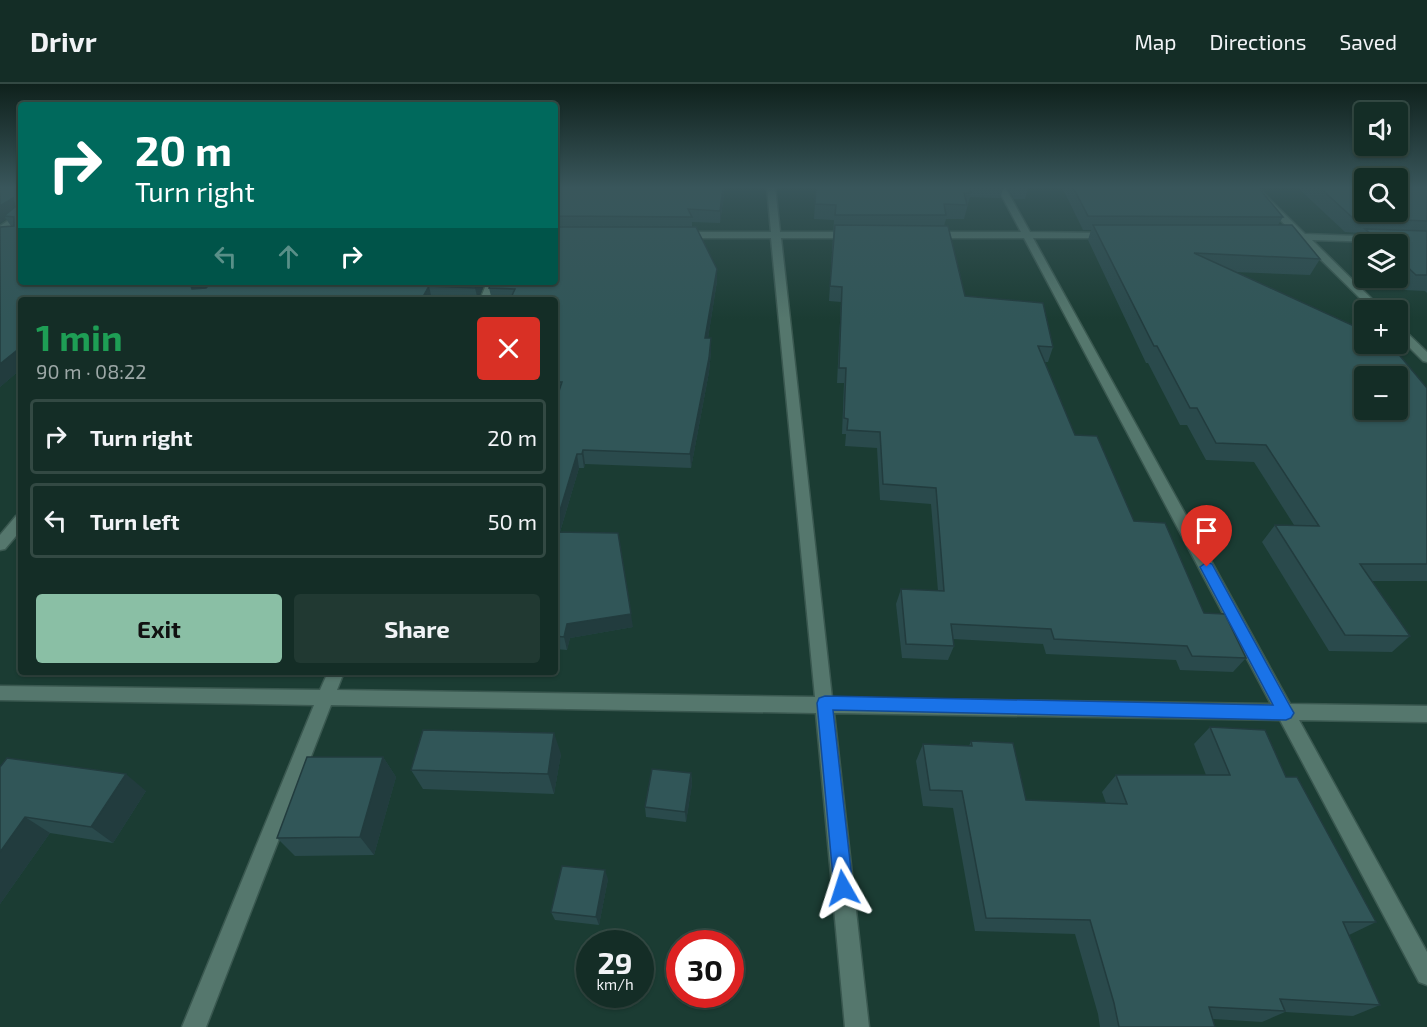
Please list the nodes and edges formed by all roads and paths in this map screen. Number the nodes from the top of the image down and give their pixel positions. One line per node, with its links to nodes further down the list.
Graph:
1 (776, 231): 5 (street)
2 (1025, 231): 8 (street)
3 (1297, 231): 11 (street)
4 (671, 235): 5 (street)
5 (776, 235): 6 (street); 21 (street)
6 (860, 235)
7 (920, 235): 8 (street)
8 (1027, 235): 9 (street); 22 (street)
9 (1123, 235)
10 (1266, 236): 11 (street)
11 (1302, 236): 12 (street); 13 (street)
12 (1354, 238)
13 (1368, 300)
14 (1408, 340): 15 (street)
15 (1427, 359)
16 (18, 524): 17 (street)
17 (0, 545)
18 (335, 675): 20 (street)
19 (0, 693): 20 (street)
20 (326, 697): 21 (street); 25 (street)
21 (825, 703): 22 (street); 26 (street)
22 (1286, 713): 23 (street); 24 (street)
23 (1427, 714)
24 (1427, 974)
25 (194, 1027)
26 (857, 1027)

